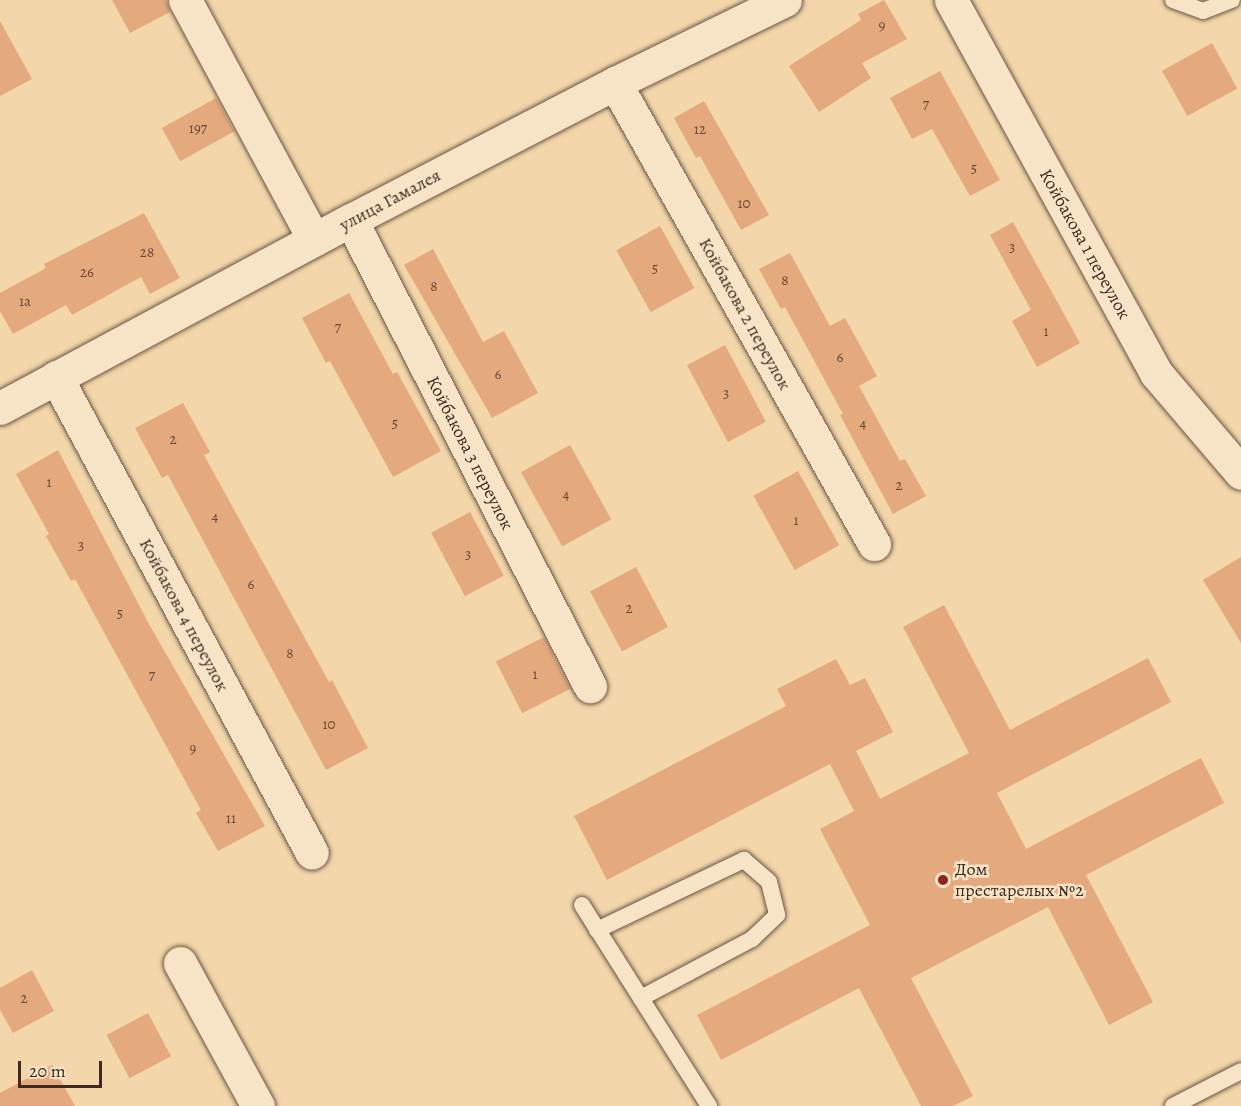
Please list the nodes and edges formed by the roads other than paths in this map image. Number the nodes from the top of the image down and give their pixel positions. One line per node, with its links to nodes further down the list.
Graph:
1 (184, 0): 8 (street)
2 (785, 0): 6 (street, улица Гамалея)
3 (951, 0): 11 (street, Койбакова 1 переулок)
4 (1173, 0): 5 (lane)
5 (1232, 0)
6 (615, 83): 7 (street, улица Гамалея); 12 (street, Койбакова 2 переулок)
7 (351, 220): 8 (street, улица Гамалея); 13 (street, Койбакова 3 переулок)
8 (314, 240): 9 (street, улица Гамалея)
9 (56, 377): 10 (street, улица Гамалея); 14 (street, Койбакова 4 переулок)
10 (0, 408)
11 (1241, 473)
12 (874, 544)
13 (590, 686)
14 (312, 853)
15 (582, 905): 16 (lane)
16 (597, 930): 18 (lane); 18 (lane)
17 (180, 963): 20 (street)
18 (641, 998): 21 (lane)
19 (1241, 1071): 22 (lane)
20 (258, 1106)
21 (709, 1106)
22 (1173, 1106)

